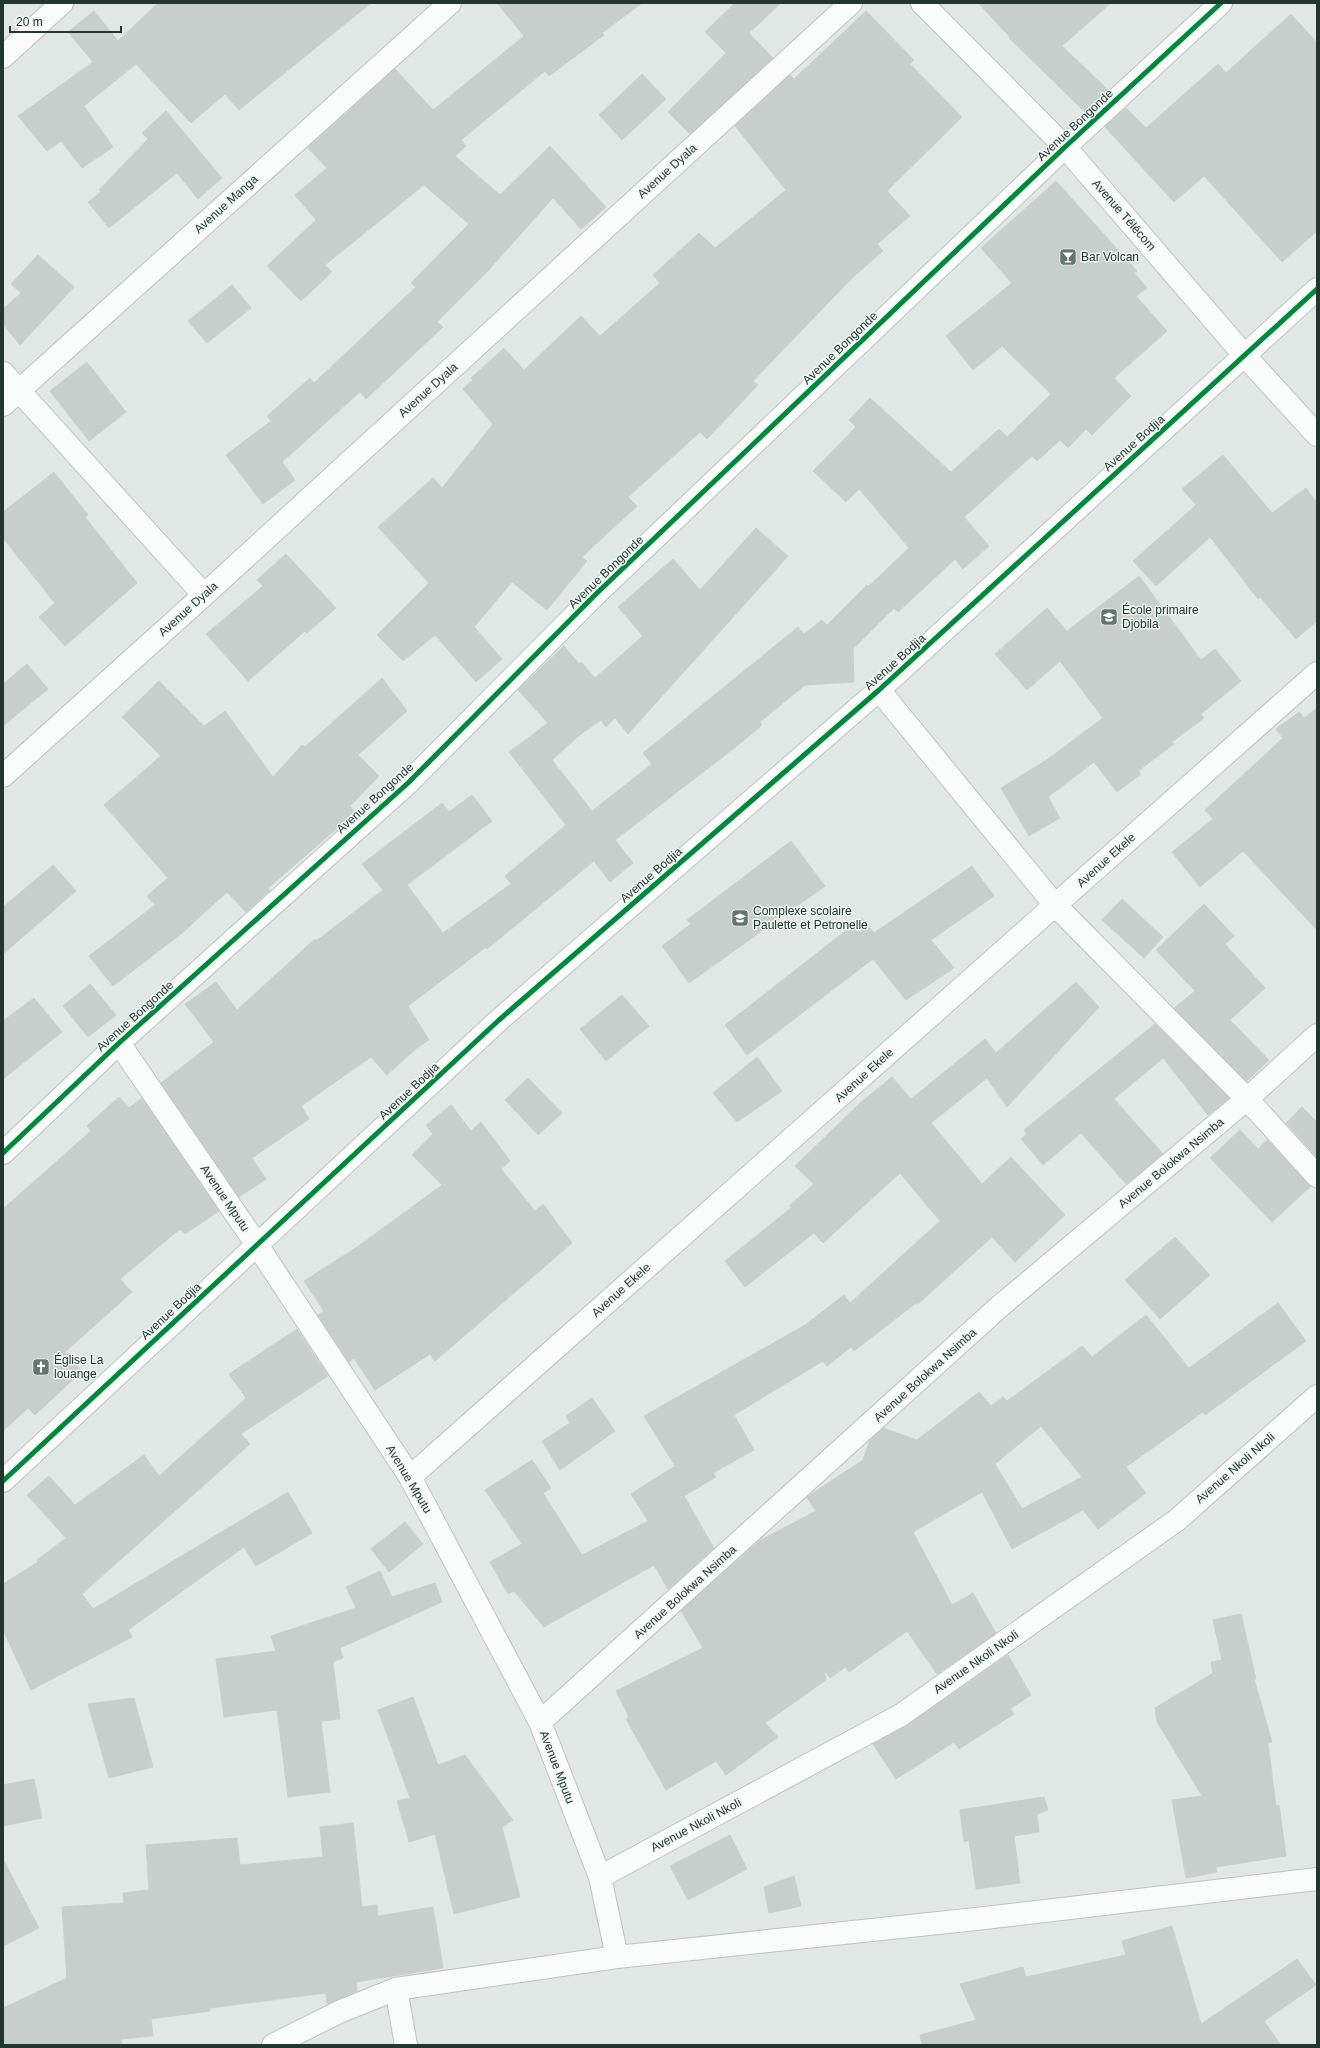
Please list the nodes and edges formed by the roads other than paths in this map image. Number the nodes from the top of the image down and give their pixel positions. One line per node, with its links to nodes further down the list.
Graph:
1 (62, 3): 6 (street)
2 (450, 3): 11 (street, Avenue Manga)
3 (851, 3): 14 (street, Avenue Dyala)
4 (922, 3): 7 (street, Avenue Télécom)
5 (1221, 3): 7 (street, Avenue Bongonde)
6 (3, 57)
7 (1065, 147): 9 (street, Avenue Télécom); 20 (street, Avenue Bongonde)
8 (1317, 289): 9 (street, Avenue Bodjia)
9 (1244, 356): 13 (street, Avenue Télécom); 16 (street, Avenue Bodjia)
10 (3, 373): 11 (street)
11 (19, 390): 12 (street, Avenue Manga); 14 (street)
12 (3, 405)
13 (1317, 435)
14 (204, 595): 17 (street, Avenue Dyala)
15 (1317, 673): 18 (street, Avenue Ekele)
16 (879, 690): 18 (street); 24 (street, Avenue Bodjia)
17 (3, 776)
18 (1055, 906): 21 (street); 26 (street, Avenue Ekele)
19 (1317, 1035): 21 (street, Avenue Bolokwa Nsimba)
20 (119, 1043): 22 (street, Avenue Bongonde); 24 (street, Avenue Mputu)
21 (1247, 1099): 23 (street); 28 (street, Avenue Bolokwa Nsimba)
22 (3, 1153)
23 (1317, 1176)
24 (257, 1245): 26 (street, Avenue Mputu); 27 (street, Avenue Bodjia)
25 (1317, 1396): 29 (street, Avenue Nkoli Nkoli)
26 (410, 1477): 28 (street, Avenue Mputu)
27 (3, 1481)
28 (540, 1722): 29 (street, Avenue Mputu)
29 (600, 1877): 31 (street, Avenue Mputu)
30 (1317, 1879): 31 (street)
31 (617, 1957): 32 (street)
32 (396, 1988): 33 (street); 34 (street)
33 (273, 2045)
34 (406, 2045)

